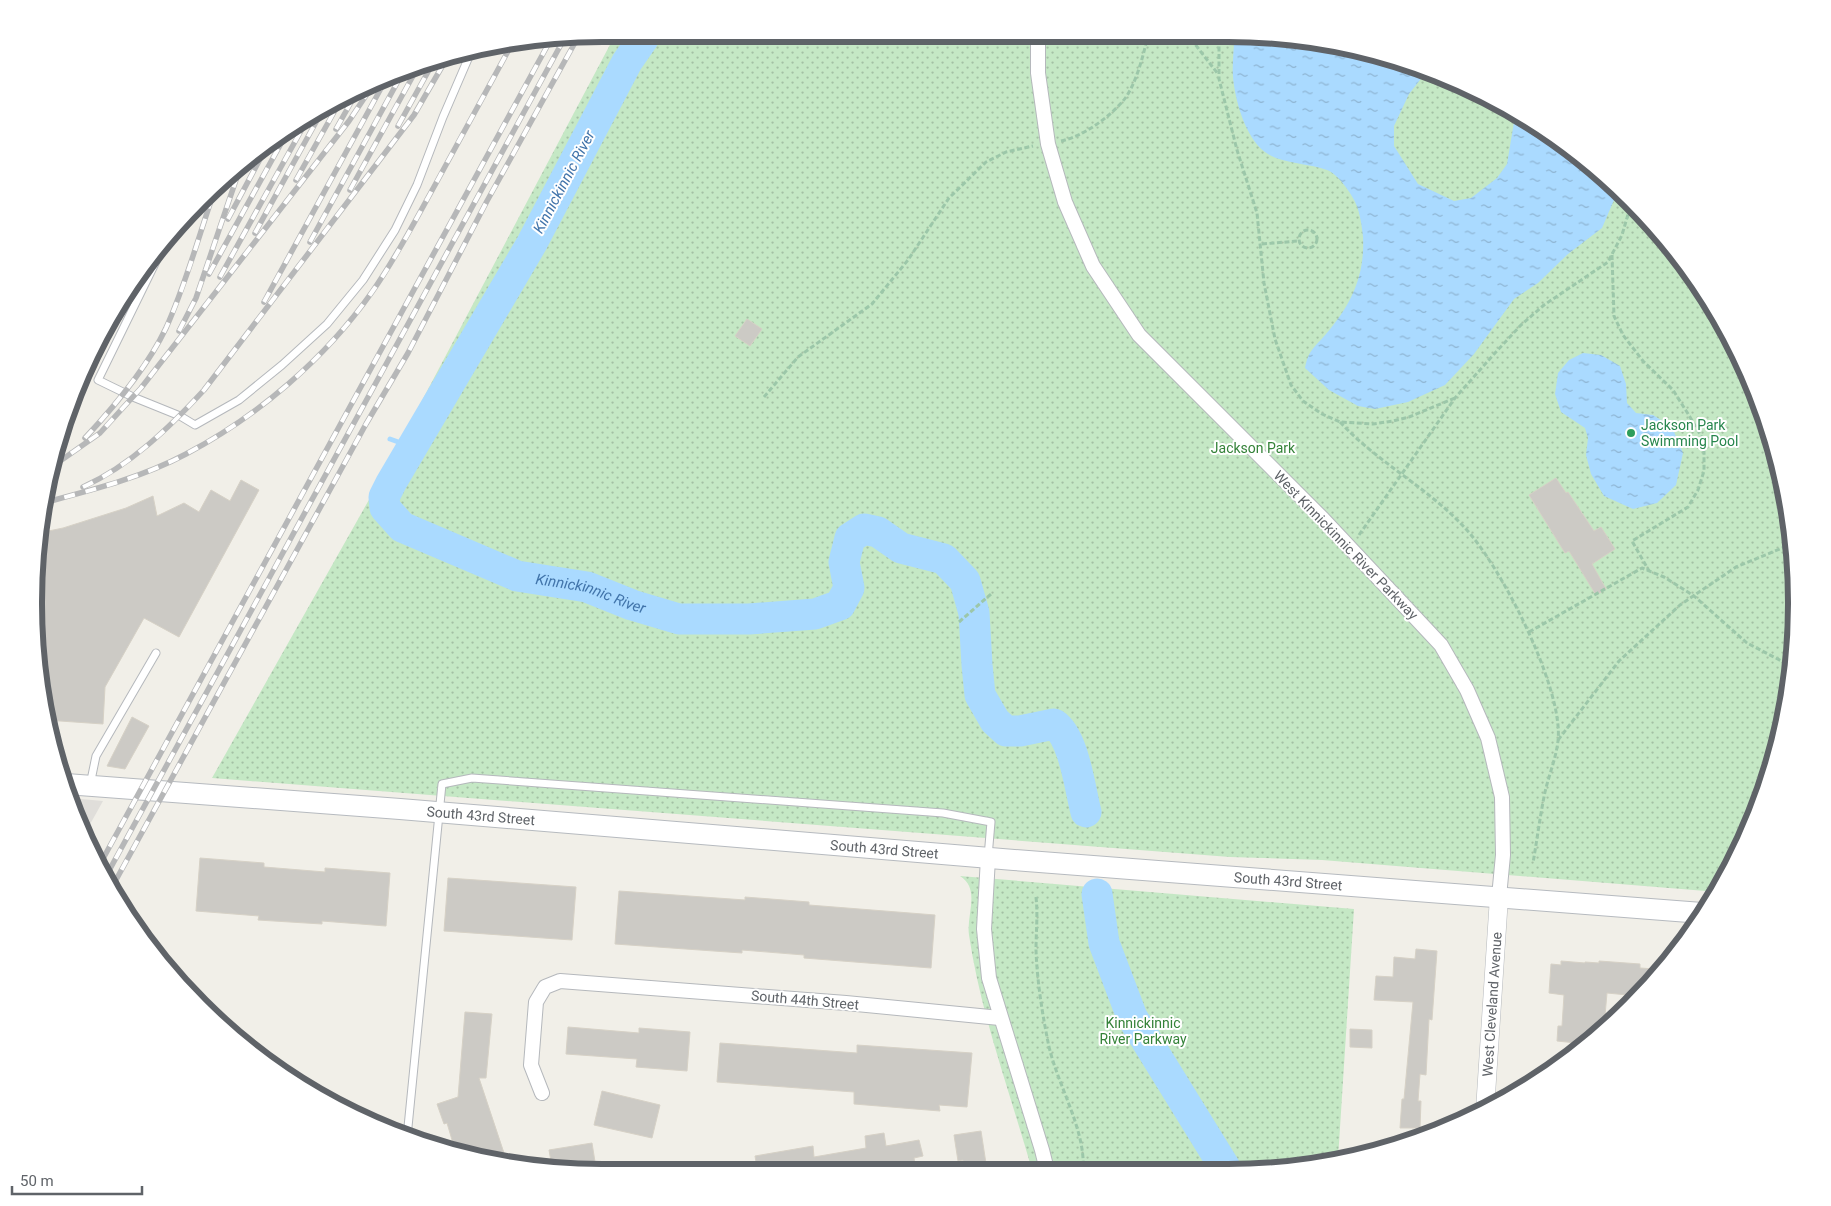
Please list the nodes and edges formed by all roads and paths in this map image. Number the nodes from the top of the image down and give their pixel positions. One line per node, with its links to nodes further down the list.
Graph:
1 (1038, 42): 7 (street, West Kinnickinnic River Parkway)
2 (1146, 42): 7 (path)
3 (1193, 42): 6 (path)
4 (1219, 42): 6 (path)
5 (468, 60): 12 (lane)
6 (1219, 74): 10 (path)
7 (1048, 144): 13 (path); 18 (street, West Kinnickinnic River Parkway)
8 (1629, 212): 11 (path)
9 (1298, 241): 9 (path); 10 (path)
10 (1262, 244): 15 (path)
11 (1612, 255): 14 (path); 19 (path)
12 (151, 273)
13 (764, 397)
14 (1456, 398): 15 (path); 16 (path)
15 (1340, 422): 16 (path)
16 (1403, 475): 18 (path); 23 (path)
17 (1785, 547): 21 (path)
18 (1350, 548): 33 (street, West Kinnickinnic River Parkway)
19 (1649, 571): 21 (path); 23 (path)
20 (991, 594): 22 (path)
21 (1694, 596): 25 (path); 26 (path)
22 (959, 622)
23 (1529, 632): 26 (path)
24 (156, 653): 28 (lane)
25 (1785, 663)
26 (1558, 740): 31 (path)
27 (73, 785): 28 (main road, South 43rd Street)
28 (90, 786): 29 (main road, South 43rd Street)
29 (438, 812): 30 (main road, South 43rd Street); 30 (lane); 38 (lane)
30 (988, 858): 33 (main road, South 43rd Street); 35 (street)
31 (1533, 863)
32 (1036, 897): 40 (path)
33 (1499, 897): 34 (main road, South 43rd Street); 37 (street, West Cleveland Avenue)
34 (1694, 913)
35 (1000, 1018): 36 (street, South 44th Street); 39 (street)
36 (542, 1093)
37 (1486, 1101)
38 (408, 1128)
39 (1045, 1164)
40 (1083, 1164)

